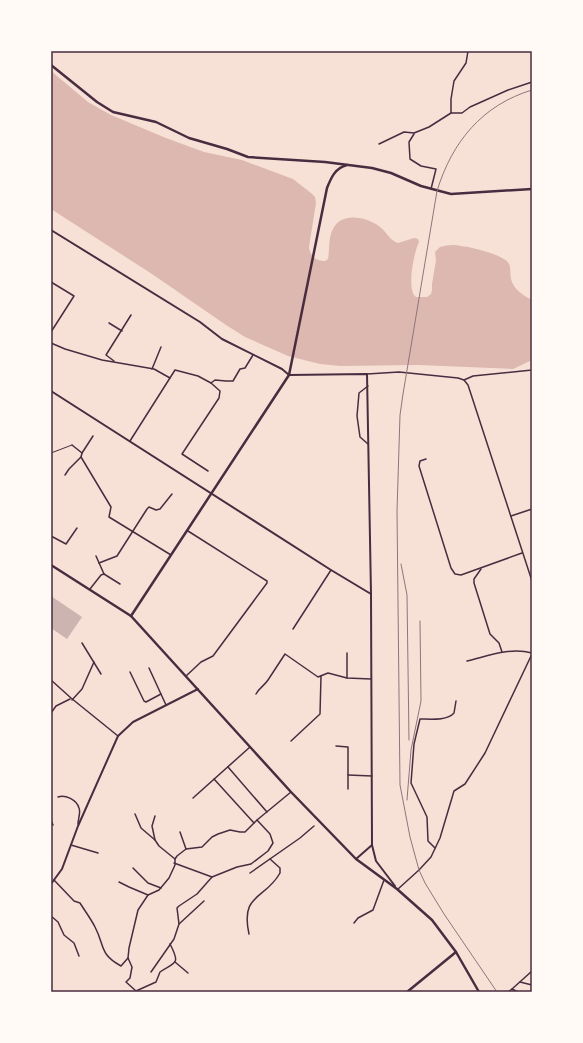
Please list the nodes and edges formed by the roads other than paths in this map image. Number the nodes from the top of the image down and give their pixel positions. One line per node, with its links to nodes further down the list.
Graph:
1 (468, 51): 4 (street)
2 (51, 65): 7 (main road)
3 (532, 82): 4 (street)
4 (451, 113): 5 (street)
5 (414, 133): 6 (street); 8 (street)
6 (378, 144)
7 (347, 165): 8 (main road); 23 (main road)
8 (431, 189): 9 (main road)
9 (532, 189)
10 (51, 230): 18 (main road)
11 (51, 282): 15 (street)
12 (131, 315): 14 (street)
13 (108, 324): 14 (street)
14 (122, 330): 19 (street)
15 (51, 332)
16 (51, 343): 19 (street)
17 (161, 347): 20 (street)
18 (253, 355): 23 (main road); 26 (street)
19 (116, 362): 20 (street)
20 (152, 369): 24 (street)
21 (532, 370): 25 (street)
22 (368, 374): 23 (main road); 25 (street); 27 (main road)
23 (289, 375): 39 (main road)
24 (170, 378): 26 (street); 30 (street)
25 (464, 380): 42 (street)
26 (210, 383): 37 (street)
27 (368, 386): 31 (main road); 31 (street)
28 (51, 391): 30 (main road)
29 (93, 436): 33 (street)
30 (130, 441): 39 (main road)
31 (368, 444): 58 (main road)
32 (72, 445): 33 (street); 34 (street)
33 (82, 453): 35 (street)
34 (51, 454)
35 (81, 457): 38 (street); 45 (street)
36 (426, 459): 52 (street)
37 (208, 471)
38 (65, 475)
39 (212, 493): 44 (main road); 53 (main road)
40 (172, 494): 45 (street)
41 (532, 509): 42 (street)
42 (510, 516): 47 (street)
43 (77, 528): 46 (street)
44 (187, 530): 48 (main road); 70 (street)
45 (132, 532): 48 (street); 50 (street)
46 (51, 536)
47 (522, 553): 52 (street); 55 (street)
48 (171, 555): 59 (main road)
49 (96, 556): 50 (street)
50 (99, 563): 54 (street)
51 (51, 565): 57 (main road)
52 (482, 568): 62 (street)
53 (331, 570): 58 (main road); 60 (street)
54 (104, 574): 56 (street); 57 (street)
55 (532, 581)
56 (120, 584)
57 (90, 589): 59 (main road)
58 (371, 594): 73 (main road)
59 (131, 616): 70 (main road)
60 (292, 629)
61 (82, 643): 66 (street)
62 (502, 652): 64 (street); 65 (street)
63 (347, 653): 72 (street)
64 (532, 653): 108 (street)
65 (467, 661)
66 (94, 662): 69 (street); 78 (street)
67 (149, 668): 76 (street)
68 (130, 672): 76 (street)
69 (101, 674)
70 (186, 676): 75 (main road)
71 (321, 676): 72 (street); 77 (street); 83 (street)
72 (347, 678): 73 (street)
73 (371, 679): 88 (main road)
74 (51, 680): 78 (street)
75 (198, 689): 80 (main road); 85 (main road)
76 (162, 694): 80 (street)
77 (256, 694)
78 (71, 699): 81 (street); 82 (street)
79 (456, 701): 108 (street)
80 (166, 705): 82 (main road)
81 (51, 713)
82 (118, 736): 101 (main road)
83 (291, 741)
84 (336, 746): 87 (street)
85 (250, 747): 86 (street); 91 (main road)
86 (228, 767): 89 (street); 94 (street)
87 (348, 776): 88 (street); 90 (street)
88 (372, 776): 106 (main road)
89 (214, 779): 93 (street); 99 (street)
90 (348, 789)
91 (291, 792): 94 (street); 112 (main road)
92 (58, 797): 101 (street)
93 (193, 798)
94 (267, 812): 98 (street)
95 (135, 814): 104 (street)
96 (155, 816): 104 (street)
97 (51, 820): 100 (street)
98 (257, 820): 99 (street); 116 (street)
99 (254, 823): 107 (street)
100 (53, 824)
101 (78, 826): 105 (main road)
102 (314, 826): 111 (street)
103 (180, 832): 107 (street)
104 (155, 840): 110 (street)
105 (71, 845): 109 (street); 117 (main road)
106 (372, 845): 112 (main road); 122 (main road)
107 (186, 849): 110 (street)
108 (434, 850): 122 (street)
109 (98, 853)
110 (175, 859): 113 (street)
111 (270, 859): 115 (street); 128 (street)
112 (356, 859): 118 (main road)
113 (174, 863): 116 (street); 121 (street)
114 (133, 868): 121 (street)
115 (250, 873)
116 (212, 877): 127 (street)
117 (54, 880): 120 (main road); 132 (street)
118 (384, 880): 122 (main road); 126 (street)
119 (120, 882): 123 (street)
120 (51, 884)
121 (160, 888): 123 (street)
122 (398, 889): 130 (main road)
123 (148, 895): 132 (street)
124 (204, 901): 127 (street)
125 (51, 916): 131 (street)
126 (354, 923)
127 (179, 924): 129 (street)
128 (249, 934)
129 (170, 944): 133 (street); 135 (street)
130 (456, 952): 140 (main road); 141 (main road)
131 (79, 956)
132 (128, 958): 133 (street)
133 (175, 962): 136 (street)
134 (532, 971): 137 (street)
135 (151, 972)
136 (188, 973)
137 (520, 982): 138 (street); 139 (street)
138 (532, 985)
139 (512, 989): 142 (street); 143 (street)
140 (407, 992)
141 (480, 992)
142 (508, 992)
143 (518, 992)

